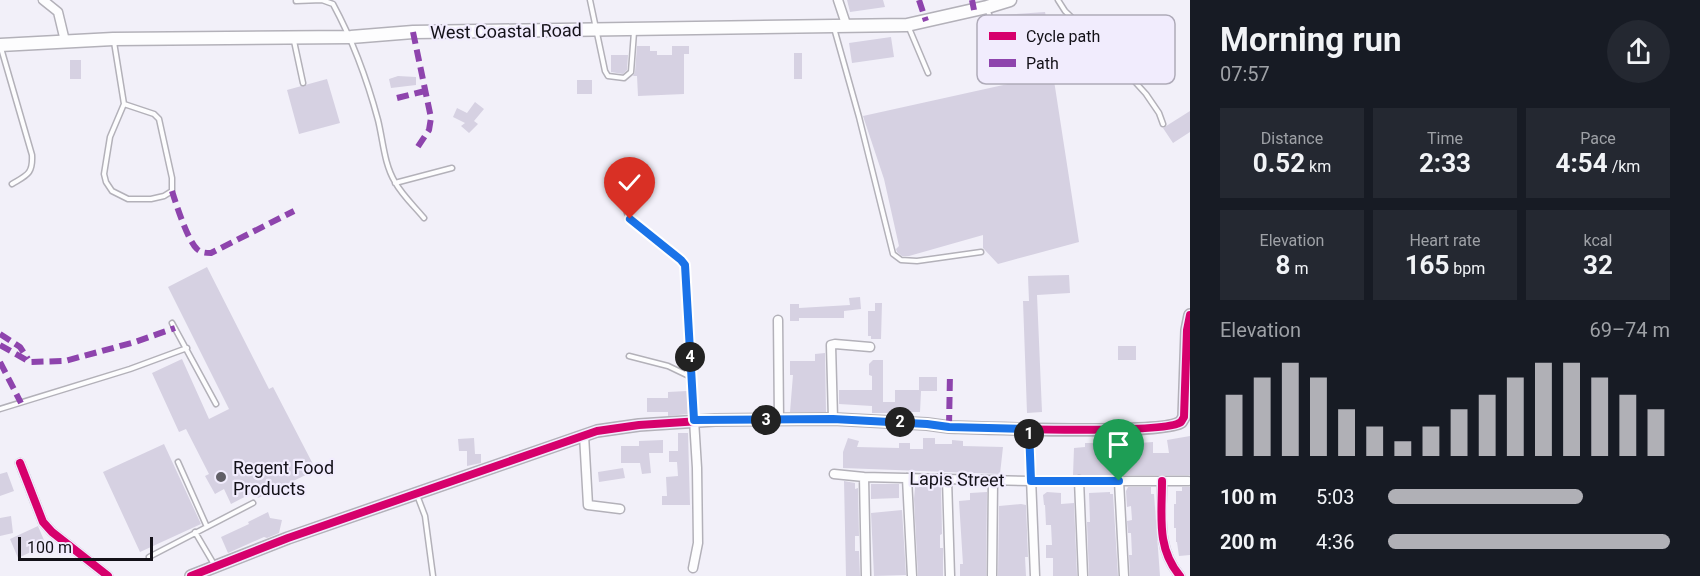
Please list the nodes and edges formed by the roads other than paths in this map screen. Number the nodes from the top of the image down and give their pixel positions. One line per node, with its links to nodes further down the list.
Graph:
1 (43, 0): 18 (street)
2 (590, 0): 14 (lane)
3 (838, 0): 12 (street)
4 (1010, 0): 7 (main road, West Coastal Road)
5 (1058, 0): 9 (lane)
6 (296, 2): 16 (lane)
7 (987, 7): 8 (lane); 10 (main road, West Coastal Road)
8 (990, 15)
9 (1069, 15)
10 (907, 25): 12 (main road, West Coastal Road); 20 (lane)
11 (833, 27): 12 (main road, West Coastal Road); 13 (main road, West Coastal Road); 30 (lane)
12 (847, 27)
13 (635, 29): 14 (main road, West Coastal Road); 14 (lane)
14 (595, 30): 16 (main road, West Coastal Road)
15 (294, 37): 16 (main road, West Coastal Road); 17 (main road, West Coastal Road); 21 (lane)
16 (351, 37): 26 (lane)
17 (113, 39): 18 (main road, West Coastal Road); 23 (lane)
18 (66, 41): 19 (main road, West Coastal Road)
19 (0, 45): 27 (lane)
20 (928, 73)
21 (303, 83)
22 (1137, 84): 24 (lane)
23 (124, 104): 23 (lane)
24 (1162, 124)
25 (452, 168): 26 (lane)
26 (395, 183): 29 (lane)
27 (12, 184)
28 (627, 213): 37 (lane)
29 (424, 218)
30 (981, 252)
31 (1190, 315): 38 (street)
32 (778, 320): 43 (street)
33 (172, 323): 35 (lane)
34 (870, 347): 41 (street)
35 (187, 348): 39 (lane); 40 (lane)
36 (628, 356): 37 (lane)
37 (691, 377): 42 (lane)
38 (1187, 388): 44 (street)
39 (216, 404)
40 (0, 409)
41 (833, 419): 43 (street); 44 (street)
42 (694, 420): 43 (street); 45 (street); 65 (street)
43 (779, 420)
44 (1029, 429): 54 (street)
45 (584, 435): 58 (street); 60 (street)
46 (178, 462): 61 (lane)
47 (20, 463): 66 (street)
48 (834, 474): 49 (street, Lapis Street)
49 (864, 477): 50 (street, Lapis Street); 69 (street)
50 (907, 478): 51 (street, Lapis Street); 70 (street)
51 (947, 479): 52 (street, Lapis Street); 71 (street)
52 (993, 480): 54 (street, Lapis Street); 72 (street)
53 (1079, 480): 54 (street, Lapis Street); 55 (street, Lapis Street); 74 (street)
54 (1031, 481): 73 (street)
55 (1119, 481): 56 (street, Lapis Street); 75 (street)
56 (1162, 481): 57 (street, Lapis Street); 76 (street)
57 (1188, 481)
58 (417, 494): 64 (street); 68 (lane)
59 (253, 503): 61 (lane)
60 (620, 509)
61 (207, 527): 62 (lane)
62 (195, 532): 63 (lane); 64 (lane)
63 (149, 557)
64 (215, 566): 67 (street)
65 (693, 568)
66 (108, 576)
67 (191, 576)
68 (433, 576)
69 (866, 576)
70 (912, 576)
71 (950, 576)
72 (992, 576)
73 (1035, 576)
74 (1083, 576)
75 (1124, 576)
76 (1180, 576)

